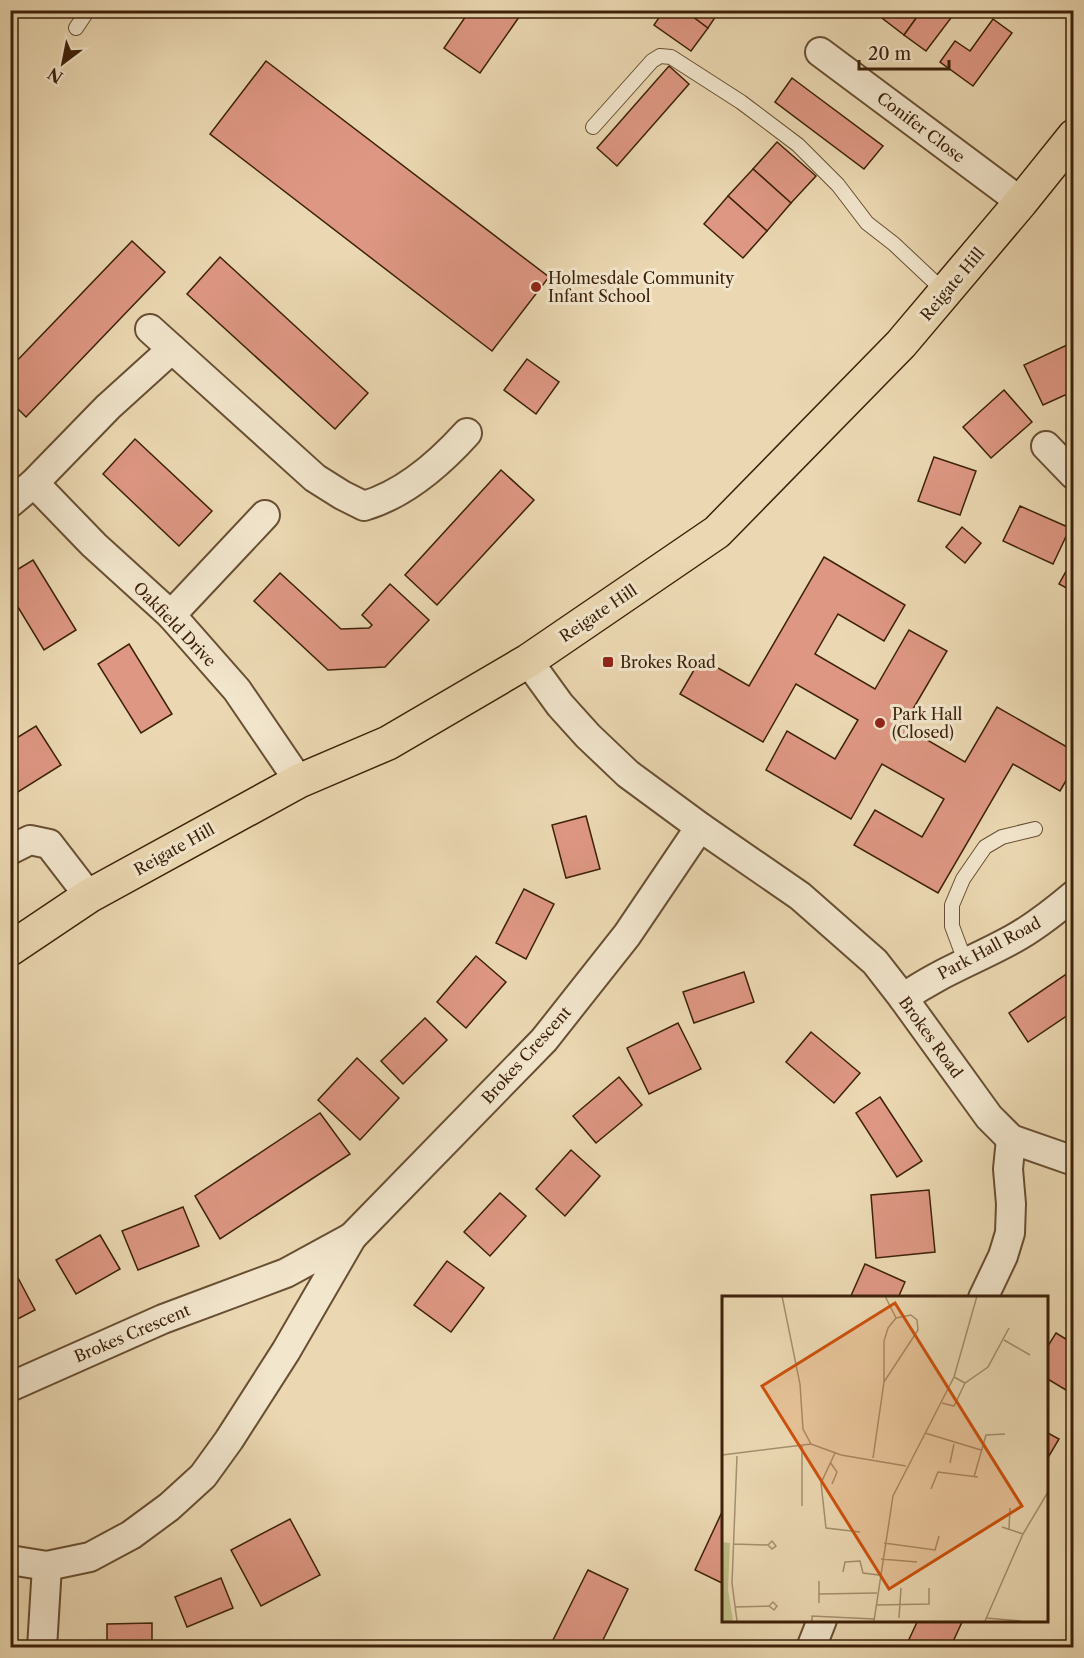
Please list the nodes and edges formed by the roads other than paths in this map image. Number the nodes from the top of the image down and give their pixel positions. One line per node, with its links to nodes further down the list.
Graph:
1 (88, 10): 2 (lane)
2 (76, 28)
3 (820, 52): 6 (street, Conifer Close)
4 (593, 127): 7 (lane)
5 (1074, 136): 6 (main road, Reigate Hill)
6 (1021, 202): 7 (main road, Reigate Hill)
7 (945, 292): 17 (main road, Reigate Hill)
8 (150, 329): 9 (street)
9 (172, 349): 10 (street); 13 (street)
10 (467, 433)
11 (1046, 446): 12 (street)
12 (1074, 475)
13 (34, 483): 14 (street); 16 (street, Oakfield Drive)
14 (10, 503)
15 (265, 515): 16 (street)
16 (171, 615): 18 (street, Oakfield Drive)
17 (528, 661): 18 (main road, Reigate Hill); 19 (street, Brokes Road)
18 (299, 781): 23 (main road, Reigate Hill)
19 (700, 827): 26 (street, Brokes Road); 29 (street, Brokes Crescent)
20 (1035, 829): 25 (lane)
21 (10, 850): 23 (street)
22 (1074, 895): 25 (street, Park Hall Road)
23 (89, 896): 24 (main road, Reigate Hill)
24 (10, 949)
25 (965, 961): 26 (street, Park Hall Road)
26 (903, 998): 27 (street, Brokes Road)
27 (1011, 1139): 28 (street, Brokes Road); 30 (street)
28 (1072, 1158)
29 (352, 1237): 31 (street, Brokes Crescent); 33 (street, Brokes Crescent)
30 (984, 1296)
31 (10, 1387)
32 (10, 1560): 33 (street, Brokes Crescent)
33 (47, 1566): 35 (street)
34 (821, 1622): 36 (street)
35 (42, 1647)
36 (811, 1647)

